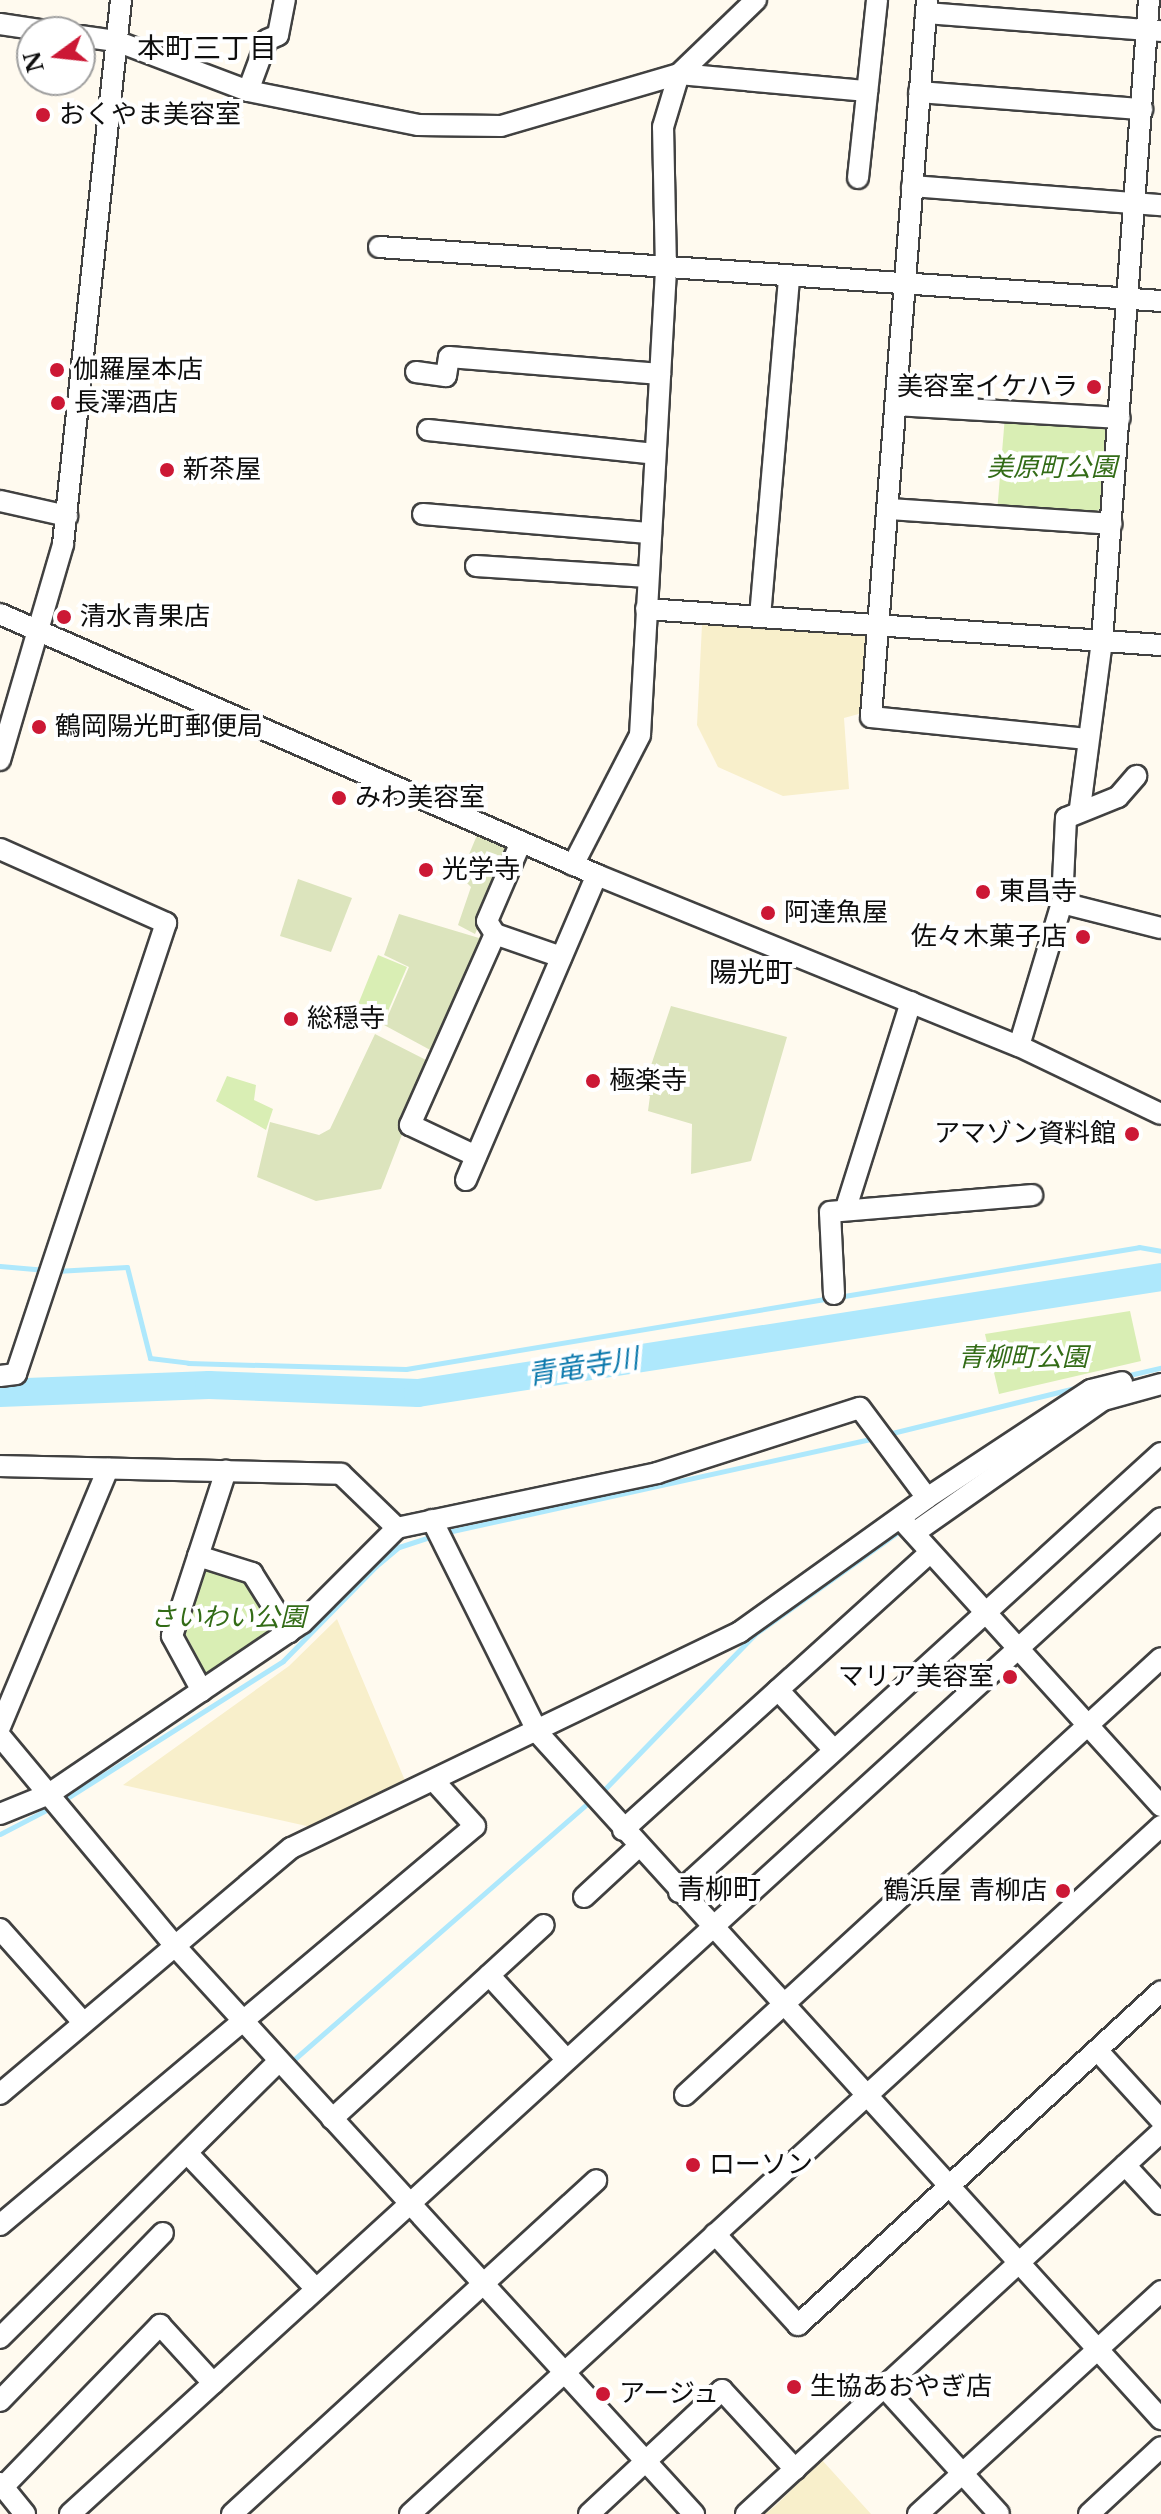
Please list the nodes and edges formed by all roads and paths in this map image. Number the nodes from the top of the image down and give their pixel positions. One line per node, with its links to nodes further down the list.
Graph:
1 (121, 0): 9 (street)
2 (285, 0): 11 (street)
3 (756, 0): 10 (street)
4 (877, 0): 12 (street)
5 (1149, 0): 7 (street)
6 (926, 6): 7 (street); 13 (street)
7 (1154, 30): 14 (street)
8 (96, 38): 9 (street)
9 (116, 41): 11 (street); 34 (street)
10 (679, 74): 11 (street); 12 (street); 20 (street)
11 (248, 91)
12 (867, 91): 15 (street)
13 (919, 92): 14 (street); 16 (street)
14 (1142, 109): 17 (street)
15 (858, 178)
16 (912, 186): 17 (street); 22 (street)
17 (1136, 203): 18 (street); 23 (street)
18 (1161, 205)
19 (379, 247): 20 (street)
20 (666, 269): 21 (street); 26 (street)
21 (789, 277): 22 (street); 41 (street)
22 (905, 284): 23 (street); 27 (street)
23 (1129, 299): 24 (street); 28 (street)
24 (1161, 301)
25 (416, 372): 26 (street)
26 (660, 374): 30 (street)
27 (896, 405): 28 (street); 32 (street)
28 (1120, 418): 35 (street)
29 (428, 430): 30 (street)
30 (655, 454): 36 (street)
31 (0, 501): 34 (street)
32 (888, 509): 35 (street); 42 (street)
33 (423, 514): 36 (street)
34 (67, 516): 43 (street)
35 (1111, 524): 44 (street)
36 (651, 533): 38 (street)
37 (476, 566): 38 (street)
38 (648, 577): 39 (street)
39 (646, 609): 41 (street); 52 (street)
40 (0, 614): 43 (street)
41 (760, 617): 42 (street)
42 (880, 625): 44 (street); 46 (street)
43 (34, 628): 47 (street); 50 (street)
44 (1102, 641): 45 (street); 46 (street)
45 (1161, 645)
46 (1087, 739): 49 (street)
47 (0, 760)
48 (1136, 776): 49 (street)
49 (1080, 808): 54 (street)
50 (521, 842): 52 (street); 56 (street)
51 (0, 849): 66 (street)
52 (573, 865): 53 (street)
53 (597, 875): 57 (street); 58 (street)
54 (1062, 903): 55 (street); 59 (street)
55 (1161, 928)
56 (495, 934): 57 (street); 61 (street)
57 (561, 957): 61 (street)
58 (911, 1002): 59 (street); 64 (street)
59 (1019, 1046): 60 (street)
60 (1161, 1114)
61 (476, 1156): 62 (street)
62 (466, 1180)
63 (1032, 1195): 64 (street)
64 (846, 1208): 65 (street)
65 (834, 1294)
66 (0, 1376)
67 (1158, 1379): 72 (street); 75 (street)
68 (1161, 1453): 79 (street)
69 (0, 1466): 70 (street)
70 (108, 1469): 71 (street); 86 (street)
71 (226, 1471): 76 (street); 78 (street)
72 (927, 1498): 74 (street); 75 (street)
73 (1161, 1518): 81 (street)
74 (432, 1520): 76 (street); 87 (street)
75 (907, 1525): 77 (street); 87 (street)
76 (397, 1528): 80 (street)
77 (930, 1553): 79 (street); 83 (street)
78 (198, 1556): 80 (street); 84 (street)
79 (983, 1613): 81 (street); 89 (street)
80 (289, 1632): 84 (street)
81 (1016, 1647): 85 (street); 100 (street)
82 (1161, 1658): 85 (street)
83 (778, 1690): 89 (street); 95 (street)
84 (202, 1691): 91 (street)
85 (1089, 1725): 92 (street); 105 (street)
86 (0, 1727)
87 (538, 1733): 90 (street); 95 (street)
88 (0, 1736): 91 (street)
89 (834, 1750): 97 (street)
90 (436, 1783): 102 (street); 106 (street)
91 (49, 1794): 93 (street); 102 (street)
92 (1161, 1806)
93 (0, 1814)
94 (1161, 1826): 113 (street)
95 (623, 1830): 96 (street)
96 (638, 1847): 97 (street); 98 (street)
97 (679, 1892): 100 (street)
98 (584, 1897)
99 (544, 1925): 103 (street)
100 (711, 1927): 105 (street); 109 (street)
101 (0, 1929): 107 (street)
102 (174, 1945): 106 (street); 107 (street)
103 (489, 1975): 109 (street); 114 (street)
104 (1161, 1991): 108 (street)
105 (783, 2005): 112 (street); 113 (street)
106 (241, 2019): 110 (street); 123 (street)
107 (83, 2022): 111 (street)
108 (1097, 2050): 115 (street); 120 (street)
109 (567, 2060): 121 (street)
110 (279, 2061): 114 (street); 117 (street)
111 (0, 2094)
112 (685, 2095)
113 (865, 2096): 120 (street); 125 (street)
114 (332, 2119): 121 (street)
115 (1161, 2120)
116 (1161, 2132): 118 (street)
117 (188, 2154): 128 (street); 130 (street)
118 (1125, 2165): 122 (street); 126 (street)
119 (596, 2180): 127 (street)
120 (948, 2187): 125 (street); 126 (street)
121 (410, 2204): 127 (street); 128 (street)
122 (1161, 2204)
123 (0, 2225)
124 (163, 2233): 135 (street)
125 (715, 2234): 132 (street)
126 (1018, 2264): 131 (street); 134 (street)
127 (483, 2284): 132 (street); 144 (street)
128 (316, 2289): 133 (street)
129 (1161, 2291): 131 (street)
130 (0, 2338)
131 (1097, 2350): 136 (street); 140 (street)
132 (565, 2373): 138 (street); 145 (street)
133 (213, 2383): 141 (street); 143 (street)
134 (884, 2387): 139 (street); 140 (street)
135 (0, 2401)
136 (1161, 2419)
137 (1161, 2447): 151 (street)
138 (645, 2461): 139 (street); 146 (street); 147 (street)
139 (795, 2469): 148 (street)
140 (962, 2473): 149 (street); 150 (street)
141 (1, 2485): 142 (street)
142 (25, 2514)
143 (70, 2514)
144 (232, 2514)
145 (410, 2514)
146 (589, 2514)
147 (694, 2514)
148 (746, 2514)
149 (918, 2514)
150 (999, 2514)
151 (1089, 2514)

